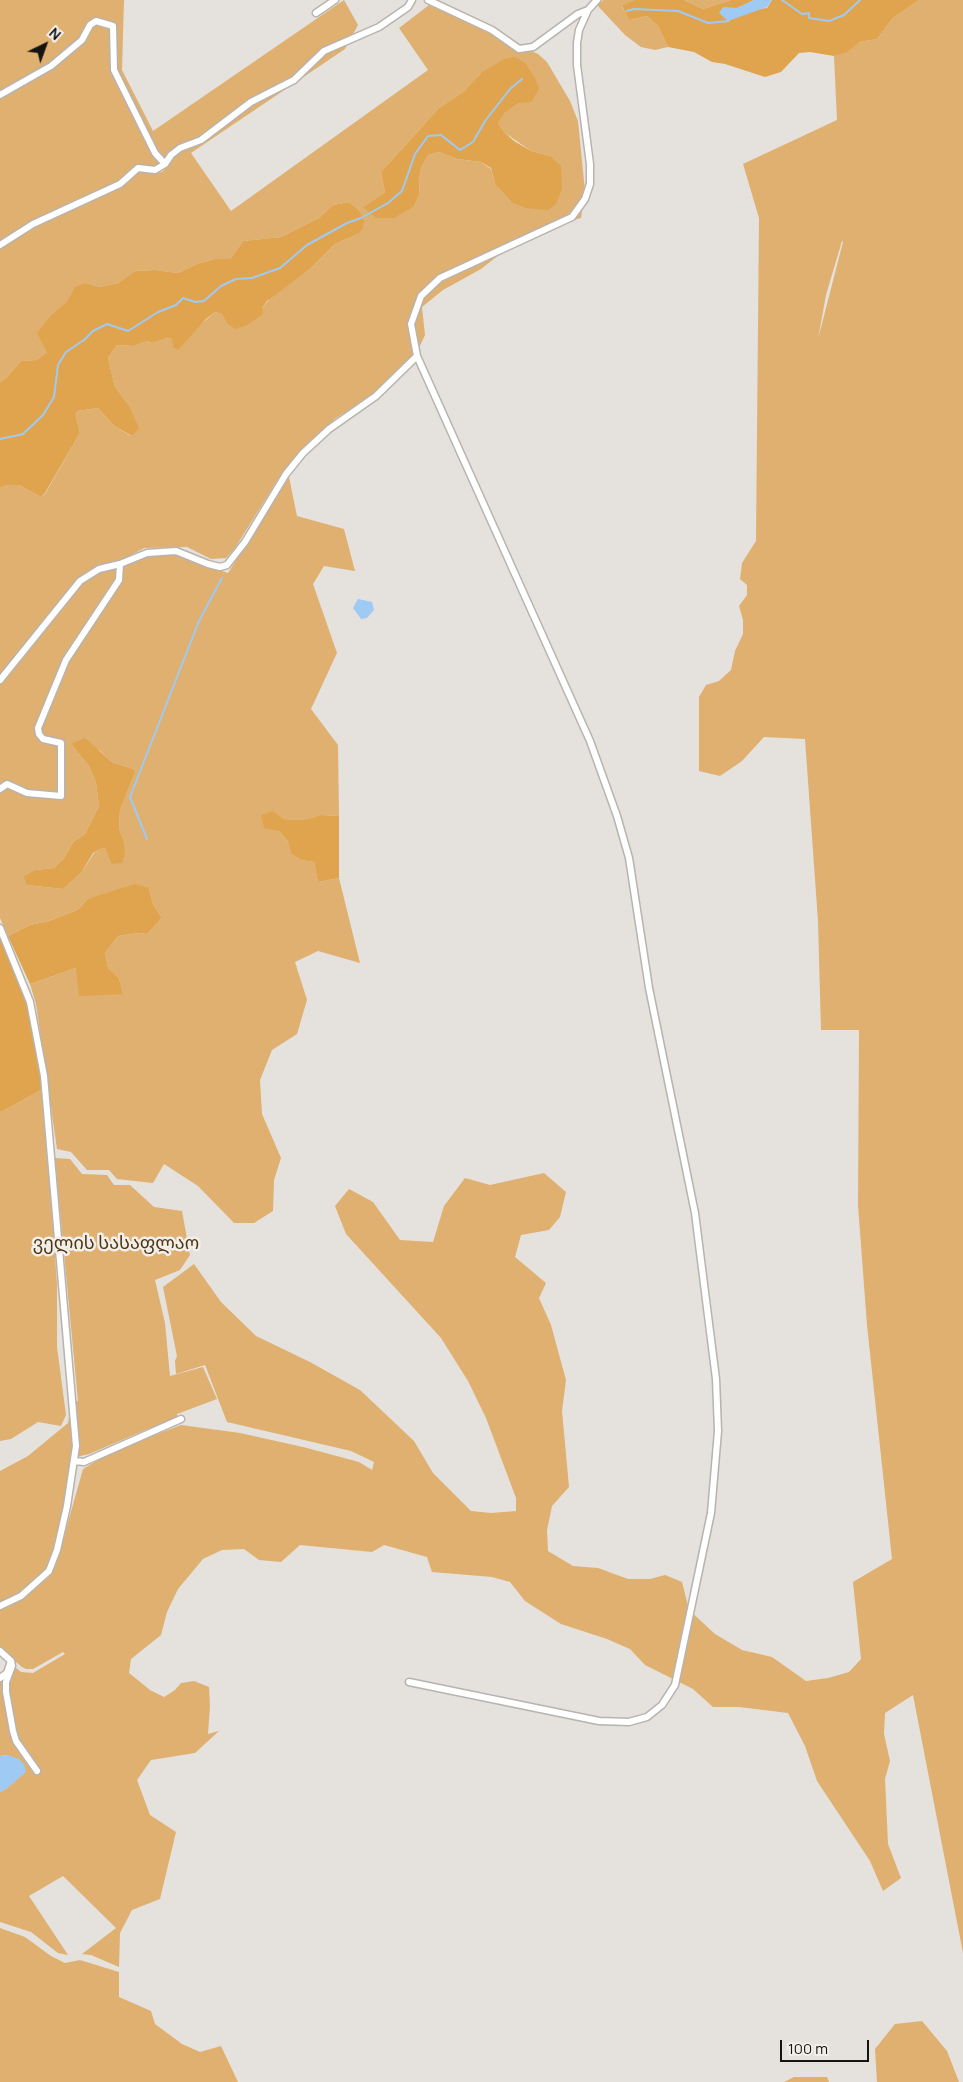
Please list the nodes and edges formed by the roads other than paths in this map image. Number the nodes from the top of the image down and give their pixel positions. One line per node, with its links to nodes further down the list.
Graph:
1 (335, 0): 6 (street)
2 (412, 0): 8 (street)
3 (428, 0): 5 (street)
4 (597, 0): 5 (street)
5 (588, 10): 10 (street)
6 (316, 13)
7 (0, 95): 8 (street)
8 (165, 164): 9 (street)
9 (0, 245)
10 (417, 356): 11 (street); 21 (street)
11 (120, 564): 12 (street); 13 (street)
12 (0, 680)
13 (0, 789)
14 (0, 928): 16 (street)
15 (181, 1420): 16 (street)
16 (74, 1461): 17 (street)
17 (0, 1606)
18 (0, 1651): 19 (street)
19 (11, 1661): 20 (street); 22 (street)
20 (0, 1678)
21 (409, 1682)
22 (37, 1771)

